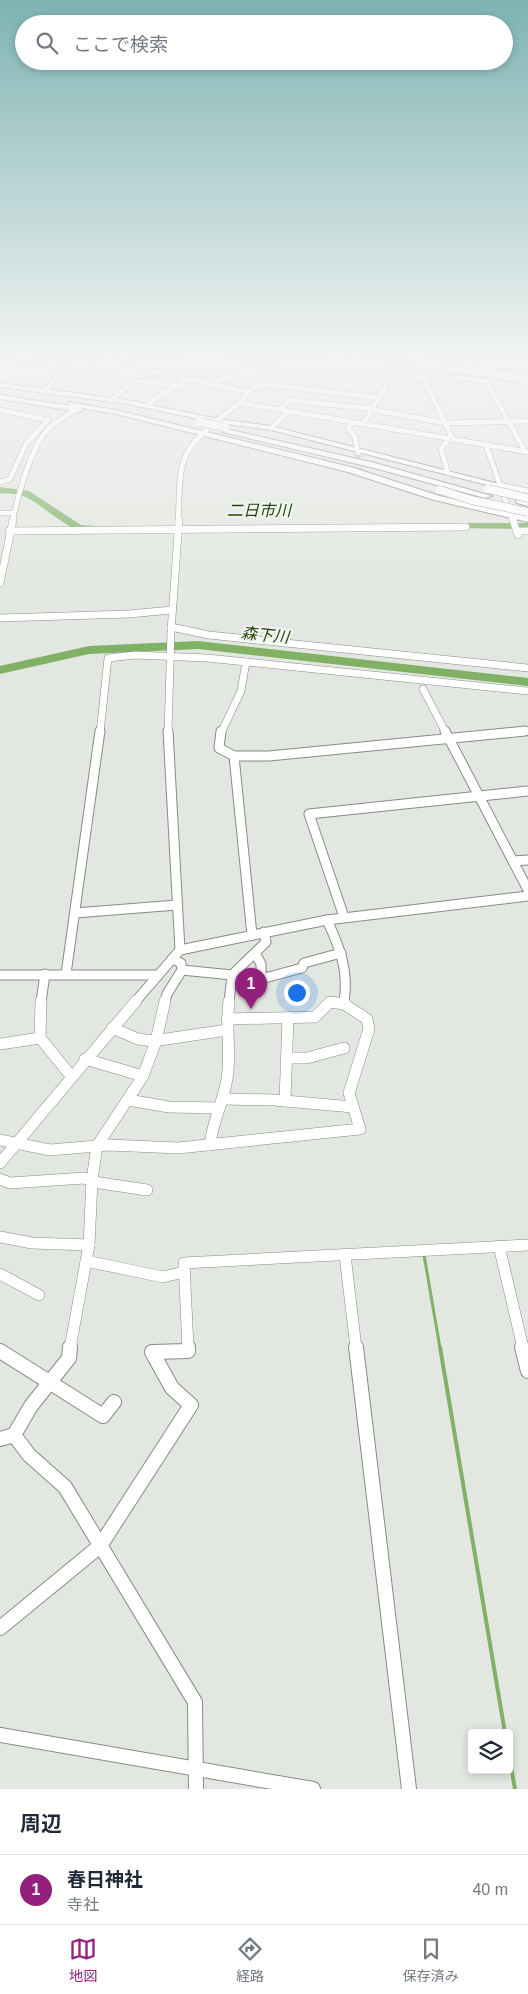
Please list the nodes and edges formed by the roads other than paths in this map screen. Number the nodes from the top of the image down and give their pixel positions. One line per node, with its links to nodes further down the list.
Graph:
1 (30, 439): 18 (street)
2 (41, 439): 24 (street)
3 (198, 439): 29 (street)
4 (224, 439): 14 (highway)
5 (270, 439): 12 (highway)
6 (282, 439): 22 (highway)
7 (312, 439): 15 (highway)
8 (355, 439): 15 (street)
9 (451, 439): 17 (street)
10 (454, 439): 13 (street)
11 (520, 439): 16 (street)
12 (281, 443): 20 (highway); 22 (highway)
13 (486, 445): 16 (street); 19 (street)
14 (259, 448): 20 (highway); 27 (highway)
15 (357, 452): 17 (highway)
16 (527, 452)
17 (448, 473): 19 (highway)
18 (0, 482)
19 (499, 485): 21 (street); 27 (street)
20 (440, 490): 23 (highway, bridge)
21 (528, 491)
22 (488, 492): 23 (highway)
23 (526, 504)
24 (12, 512): 25 (street); 30 (street)
25 (0, 513)
26 (528, 519): 27 (highway)
27 (515, 526): 31 (street)
28 (466, 527): 29 (street)
29 (177, 528): 30 (street); 34 (street)
30 (9, 531): 32 (street)
31 (528, 531)
32 (3, 550): 33 (street)
33 (0, 583)
34 (172, 610): 35 (street); 36 (street)
35 (0, 618)
36 (171, 629): 37 (street); 39 (street)
37 (170, 656): 38 (street); 51 (street); 52 (street)
38 (246, 662): 41 (street); 44 (street)
39 (528, 668)
40 (423, 689): 43 (street)
41 (528, 691)
42 (528, 731): 43 (street)
43 (449, 739): 44 (street); 46 (street)
44 (234, 756): 56 (street)
45 (528, 791): 46 (street)
46 (480, 796): 48 (street); 53 (street)
47 (528, 860): 48 (street)
48 (513, 862): 49 (street)
49 (528, 890)
50 (528, 896): 53 (street)
51 (177, 905): 52 (street); 59 (street)
52 (75, 913): 62 (street)
53 (344, 918): 54 (street)
54 (327, 920): 55 (street); 58 (street)
55 (264, 932): 56 (street); 57 (street)
56 (252, 935): 59 (street)
57 (255, 953): 58 (street); 65 (street)
58 (341, 953): 66 (street)
59 (176, 954): 60 (street); 64 (street)
60 (182, 970): 65 (street); 72 (street)
61 (45, 974): 62 (street); 63 (street); 71 (street)
62 (66, 974): 64 (street)
63 (0, 975)
64 (158, 975): 69 (street)
65 (232, 975): 68 (street)
66 (344, 1004): 67 (street); 82 (street)
67 (288, 1018): 68 (street); 75 (street)
68 (228, 1019): 70 (street)
69 (112, 1028): 72 (street); 76 (street)
70 (227, 1030): 72 (street); 81 (street)
71 (40, 1038): 73 (street); 77 (street)
72 (156, 1041): 78 (street)
73 (0, 1044)
74 (344, 1048): 75 (street)
75 (288, 1058): 80 (street)
76 (85, 1059): 77 (street); 78 (street)
77 (71, 1076): 84 (street)
78 (143, 1076): 79 (street)
79 (128, 1100): 81 (street); 86 (street)
80 (285, 1101): 81 (street); 82 (street)
81 (221, 1104): 85 (street)
82 (353, 1107): 85 (street)
83 (0, 1140): 84 (street)
84 (16, 1143): 86 (street); 87 (street)
85 (210, 1145): 86 (street)
86 (96, 1146): 89 (street)
87 (0, 1163)
88 (0, 1180): 89 (street)
89 (92, 1180): 90 (street); 92 (street)
90 (147, 1190)
91 (0, 1237): 92 (street)
92 (89, 1245): 96 (street)
93 (528, 1245): 94 (street)
94 (499, 1246): 95 (street); 101 (street)
95 (345, 1255): 97 (street); 112 (street)
96 (86, 1261): 97 (street); 102 (street)
97 (184, 1272): 106 (street)
98 (0, 1274): 99 (street)
99 (40, 1295)
100 (0, 1351): 102 (street)
101 (528, 1371)
102 (50, 1382): 103 (street); 104 (street)
103 (114, 1402)
104 (14, 1436): 105 (street); 106 (street)
105 (0, 1440)
106 (100, 1546): 107 (street); 109 (street)
107 (0, 1628)
108 (0, 1736): 109 (street)
109 (195, 1768): 110 (street); 111 (street)
110 (196, 1789)
111 (313, 1789)
112 (409, 1789)

